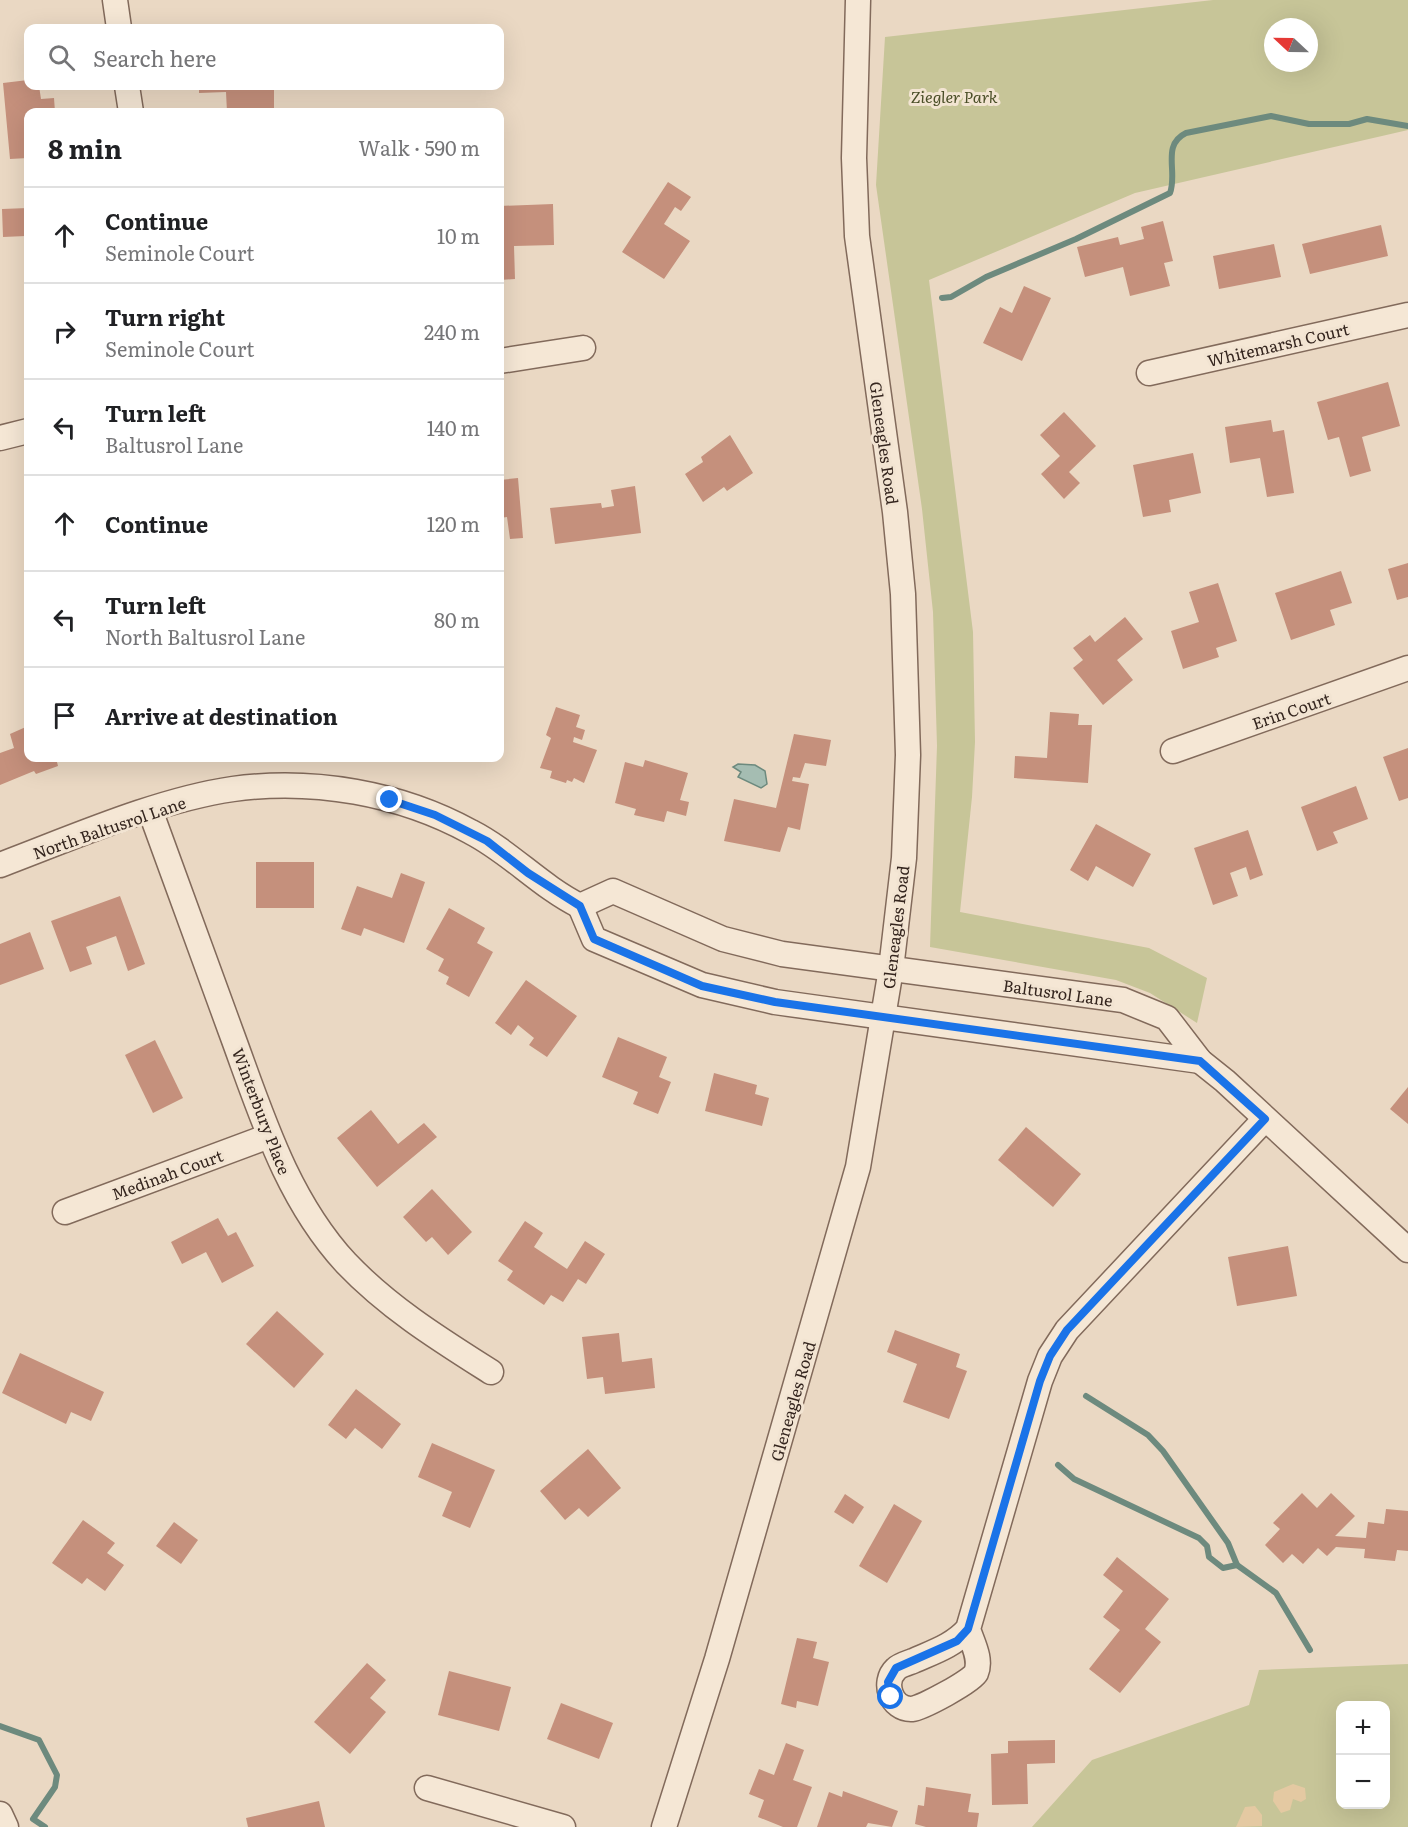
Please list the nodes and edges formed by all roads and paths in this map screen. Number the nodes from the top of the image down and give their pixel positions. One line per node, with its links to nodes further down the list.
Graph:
1 (115, 0): 3 (street)
2 (858, 0): 17 (street, Gleneagles Road)
3 (118, 24)
4 (128, 90): 5 (street)
5 (130, 108)
6 (1408, 315): 9 (street, Whitemarsh Court)
7 (583, 348): 8 (street)
8 (504, 360)
9 (1149, 372)
10 (24, 432): 11 (street)
11 (0, 438)
12 (1408, 669): 13 (street, Erin Court)
13 (1173, 751)
14 (150, 810): 15 (street, North Baltusrol Lane); 16 (street, North Baltusrol Lane); 21 (street, Winterbury Place)
15 (0, 865)
16 (580, 906): 17 (street); 18 (street)
17 (891, 969): 18 (street, Gleneagles Road); 19 (street, Baltusrol Lane)
18 (884, 1017): 19 (street); 30 (street, Gleneagles Road)
19 (1200, 1061): 20 (street, Baltusrol Lane)
20 (1265, 1119): 23 (street, Baltusrol Lane); 25 (street)
21 (269, 1136): 22 (street, Medinah Court); 24 (street, Winterbury Place)
22 (65, 1212)
23 (1408, 1250)
24 (491, 1372)
25 (968, 1629)
26 (427, 1788): 29 (street)
27 (0, 1814): 28 (street)
28 (6, 1827)
29 (563, 1827)
30 (664, 1827)

